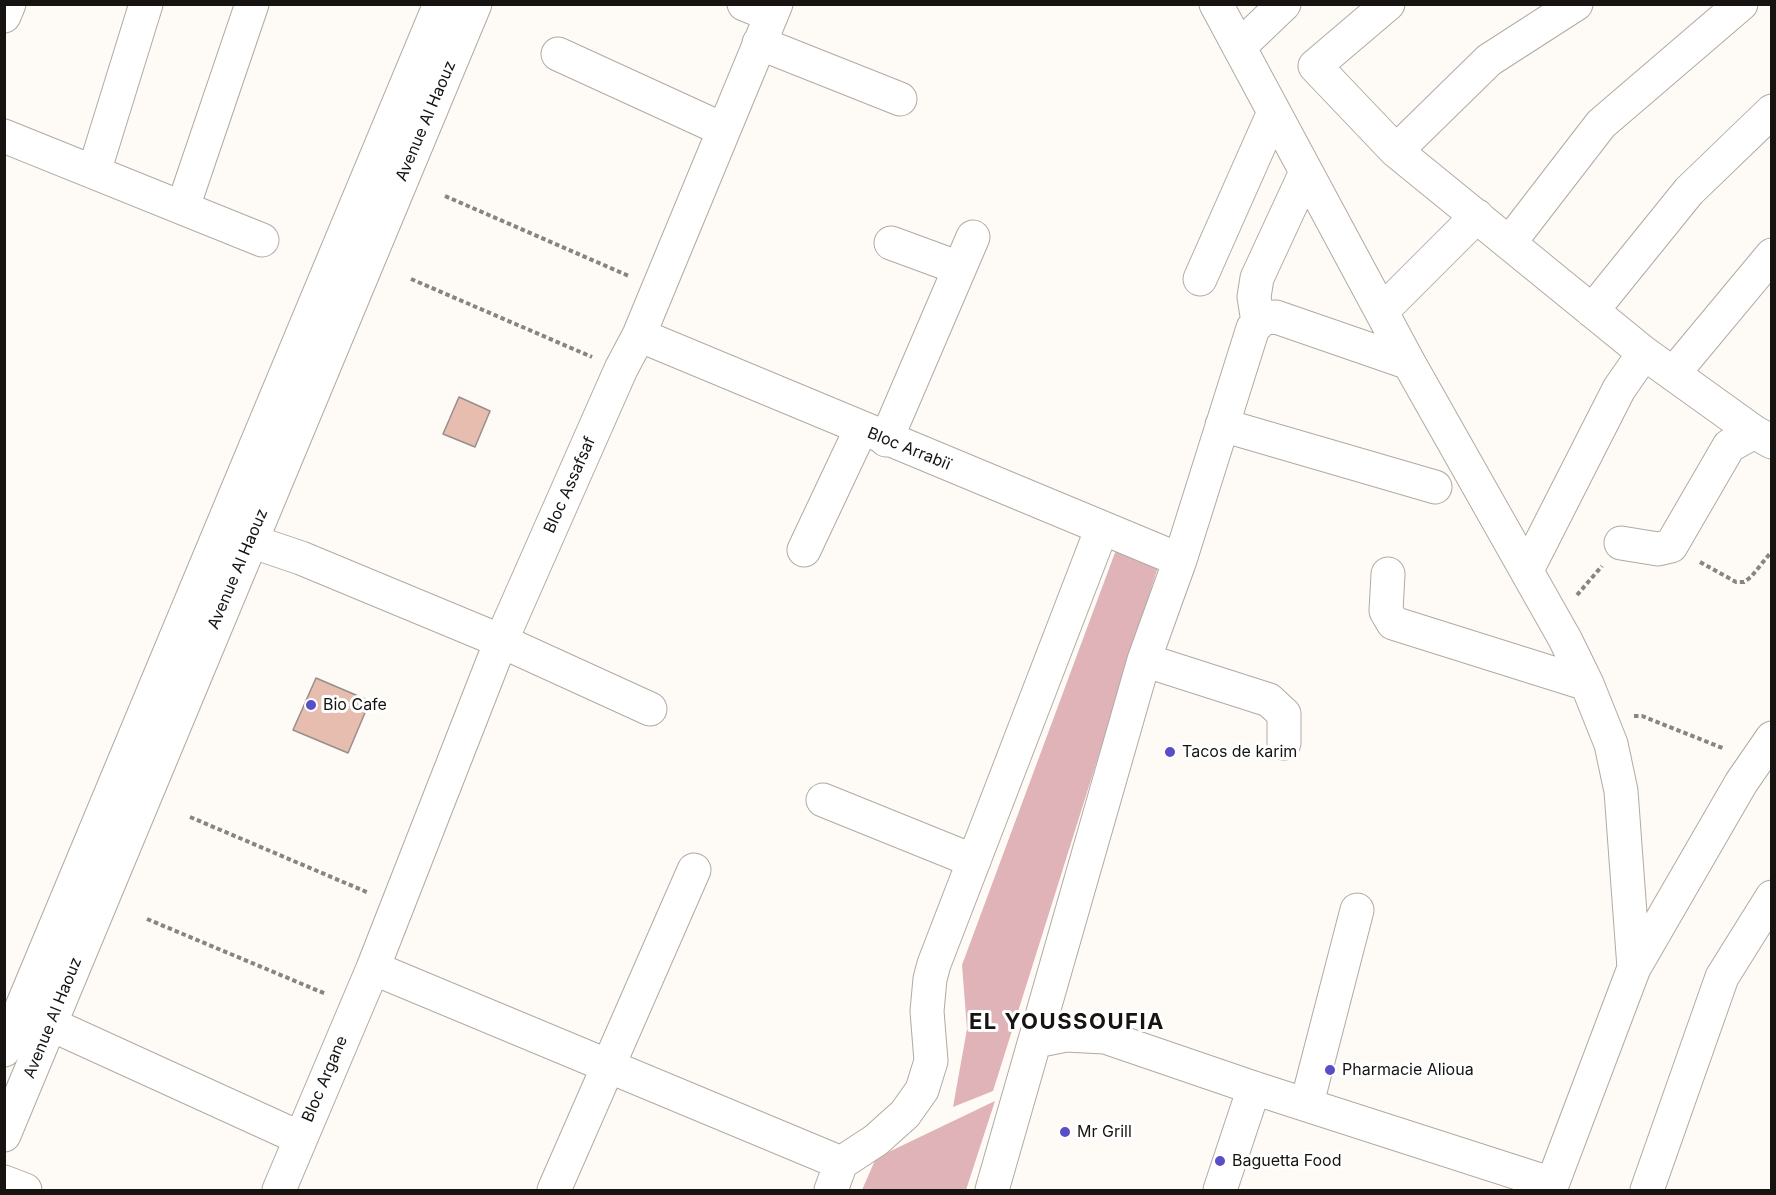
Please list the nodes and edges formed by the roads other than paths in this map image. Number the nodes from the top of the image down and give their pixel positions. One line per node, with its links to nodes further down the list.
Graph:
1 (9, 4): 11 (street)
2 (146, 4): 21 (street)
3 (252, 4): 23 (street)
4 (440, 4): 44 (street, Avenue Al Haouz)
5 (475, 4): 45 (street, Avenue Al Haouz)
6 (1216, 4): 13 (street)
7 (1284, 4): 13 (street)
8 (1388, 4): 20 (street)
9 (1576, 4): 20 (street)
10 (1741, 4): 27 (street)
11 (4, 16)
12 (763, 17): 15 (street); 18 (street, Bloc Assafsaf)
13 (1239, 47): 17 (street)
14 (558, 54): 18 (street)
15 (900, 99)
16 (1772, 111): 33 (street)
17 (1274, 112): 22 (street); 31 (street)
18 (724, 130): 35 (street, Bloc Assafsaf)
19 (4, 136): 21 (street)
20 (1396, 151): 24 (street)
21 (94, 172): 23 (street)
22 (1306, 172): 32 (street); 34 (street)
23 (183, 207): 26 (street)
24 (1477, 216): 27 (street); 32 (street)
25 (972, 237): 30 (street)
26 (262, 240)
27 (1510, 242): 33 (street)
28 (891, 243): 30 (street)
29 (1772, 255): 38 (street)
30 (959, 268): 40 (street)
31 (1200, 279)
32 (1382, 311): 37 (street)
33 (1592, 311): 36 (street)
34 (1258, 322): 37 (street); 39 (street)
35 (639, 335): 40 (street, Bloc Arrabiï); 51 (street, Bloc Assafsaf)
36 (1644, 352): 38 (street); 49 (street)
37 (1409, 363): 49 (street)
38 (1672, 374): 41 (street)
39 (1222, 425): 42 (street); 48 (street)
40 (873, 434): 43 (street, Bloc Arrabiï); 47 (street)
41 (1763, 437): 46 (street)
42 (1435, 487)
43 (1102, 528): 48 (street, Bloc Arrabiï); 58 (street)
44 (219, 530): 45 (street); 66 (street, Avenue Al Haouz)
45 (250, 541): 51 (street); 64 (street, Avenue Al Haouz)
46 (1622, 543)
47 (804, 550)
48 (1180, 560): 52 (street)
49 (1527, 570): 53 (street)
50 (1388, 574): 53 (street)
51 (501, 641): 54 (street); 62 (street, Bloc Assafsaf)
52 (1144, 660): 55 (street); 65 (street)
53 (1587, 684): 63 (street)
54 (650, 709)
55 (1284, 743)
56 (1764, 749): 63 (street)
57 (823, 800): 58 (street)
58 (974, 861): 72 (street)
59 (694, 870): 67 (street)
60 (1772, 897): 80 (street)
61 (1357, 910): 69 (street)
62 (373, 968): 67 (street); 71 (street, Bloc Argane)
63 (1634, 968): 74 (street)
64 (50, 1023): 70 (street, Avenue Al Haouz); 71 (street)
65 (1036, 1041): 68 (street); 78 (street)
66 (4, 1050)
67 (608, 1066): 72 (street); 77 (street)
68 (1254, 1088): 69 (street); 79 (street)
69 (1307, 1103): 74 (street)
70 (4, 1135)
71 (300, 1138): 76 (street, Bloc Argane)
72 (836, 1177)
73 (4, 1182): 75 (street)
74 (1551, 1187)
75 (25, 1191)
76 (279, 1191)
77 (554, 1191)
78 (992, 1191)
79 (1220, 1191)
80 (1647, 1191)

